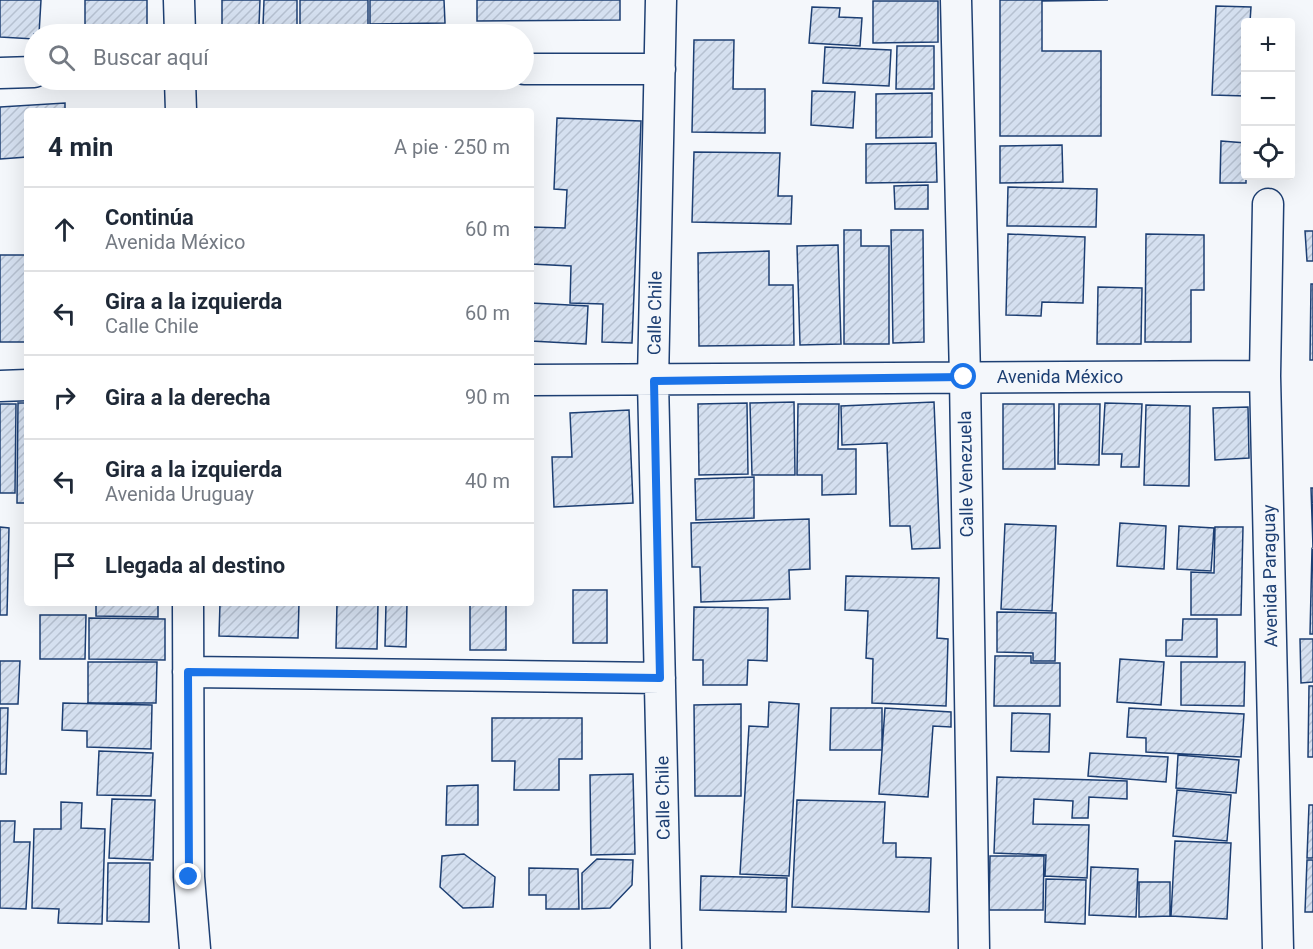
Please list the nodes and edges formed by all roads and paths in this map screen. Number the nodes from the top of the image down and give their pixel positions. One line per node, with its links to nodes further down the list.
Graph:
1 (179, 0): 4 (street)
2 (661, 0): 6 (street, Calle Chile)
3 (956, 0): 13 (street, Calle Venezuela)
4 (180, 24)
5 (534, 69): 6 (street)
6 (660, 69): 15 (street, Calle Chile)
7 (0, 72): 8 (street)
8 (24, 72)
9 (180, 90): 10 (street)
10 (181, 108)
11 (1268, 204): 12 (street, Avenida Paraguay)
12 (1265, 376): 13 (street, Avenida México); 24 (street, Avenida Paraguay)
13 (964, 377): 15 (street, Avenida México); 23 (street, Calle Venezuela)
14 (534, 380): 15 (street, Avenida México)
15 (654, 381): 20 (street, Calle Chile)
16 (24, 385): 17 (street)
17 (0, 386)
18 (188, 606): 19 (street)
19 (188, 672): 20 (street); 21 (street)
20 (660, 678): 22 (street, Calle Chile)
21 (195, 949)
22 (666, 949)
23 (974, 949)
24 (1278, 949)

